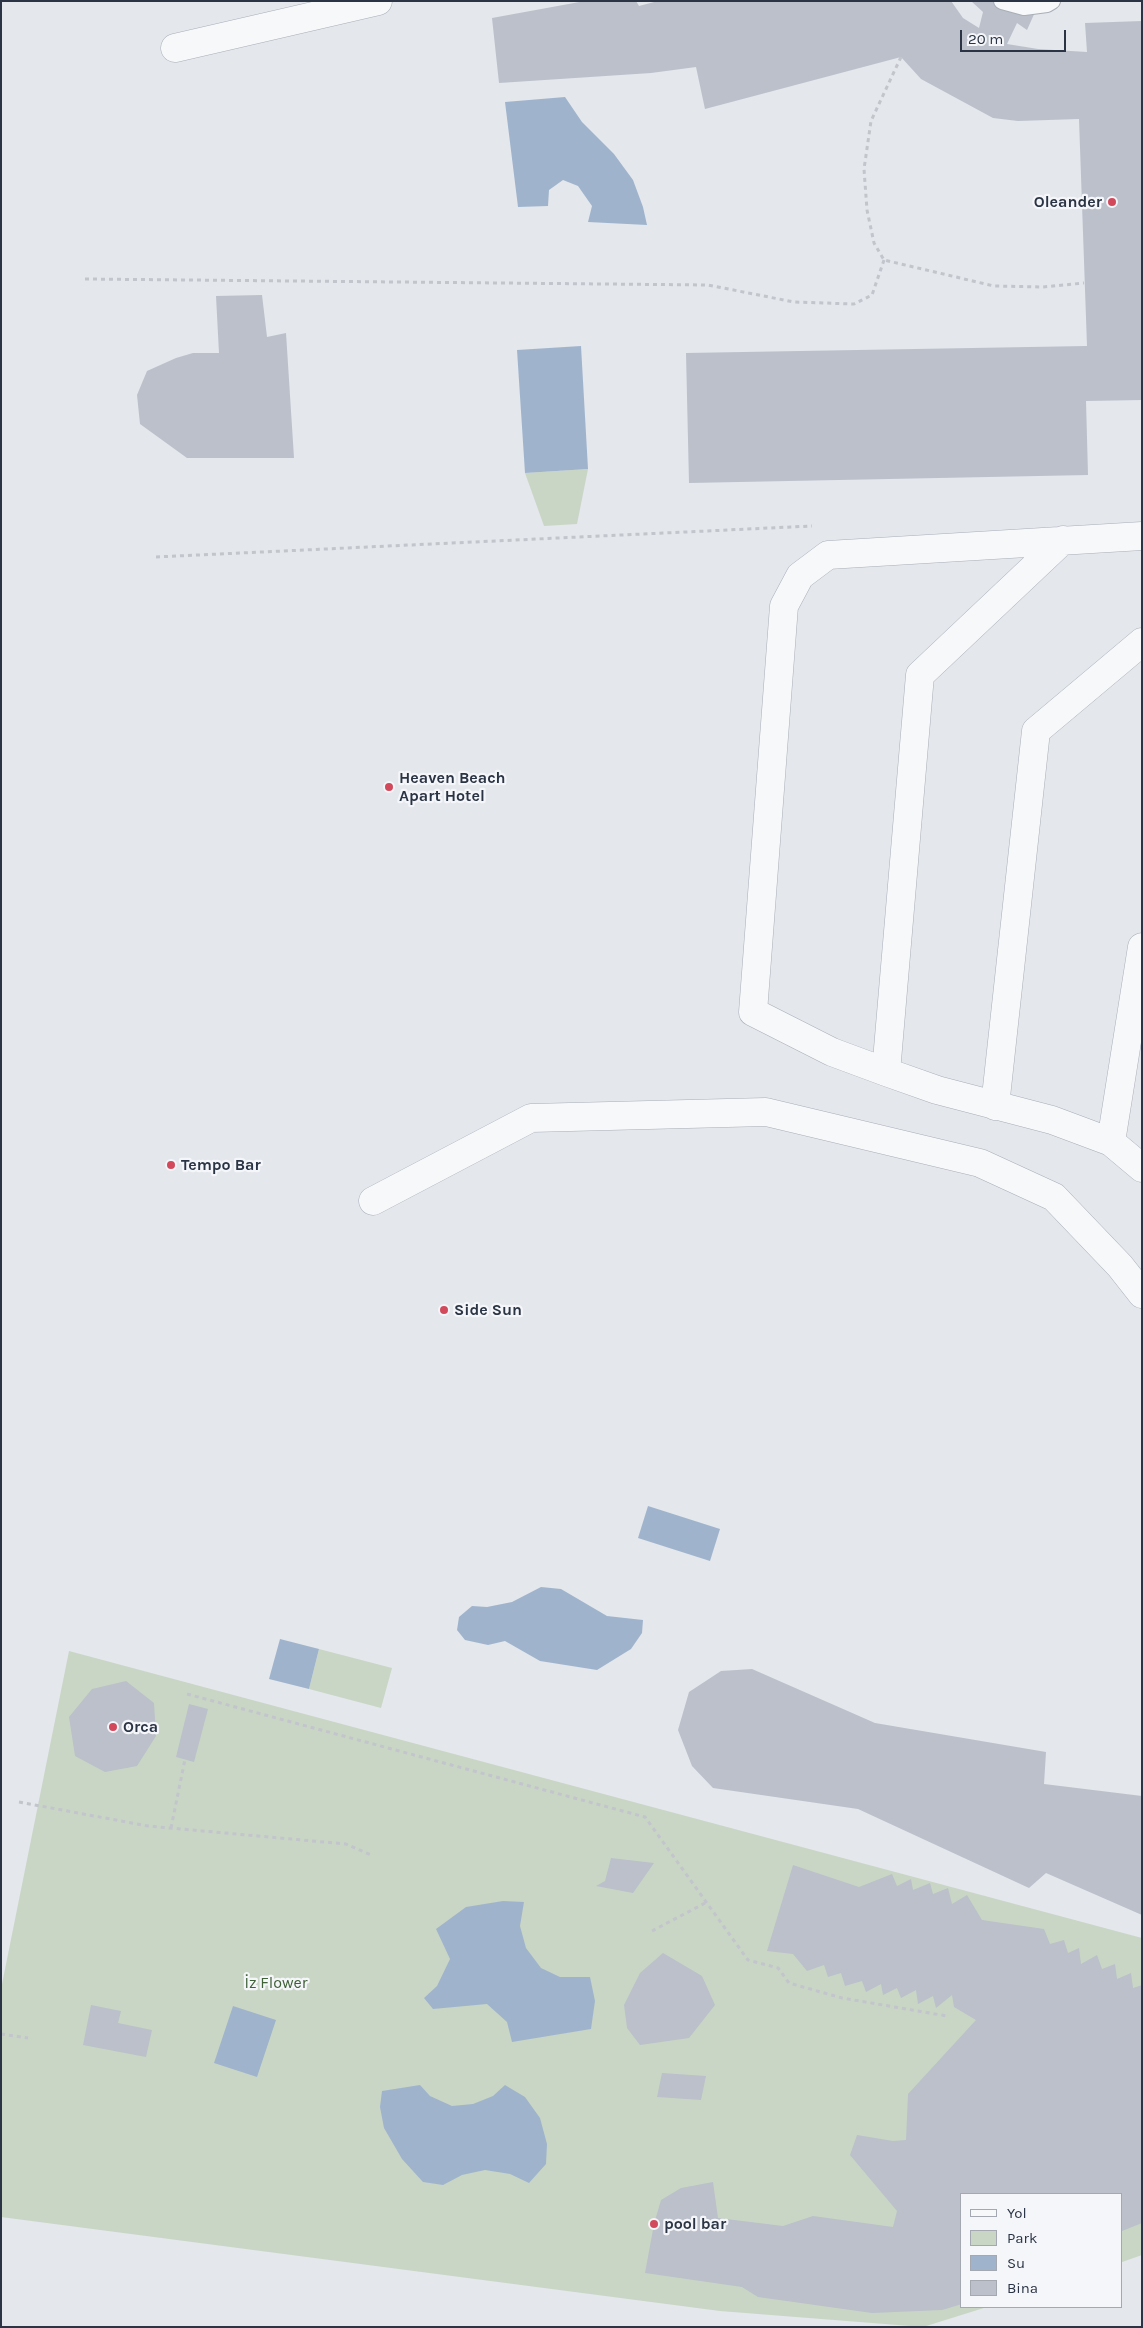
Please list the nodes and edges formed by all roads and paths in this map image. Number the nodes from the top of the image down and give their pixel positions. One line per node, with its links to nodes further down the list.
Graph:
1 (378, 1): 4 (street)
2 (1002, 1): 3 (lane)
3 (1052, 1)
4 (175, 48)
5 (901, 57): 6 (path)
6 (884, 260): 7 (path); 8 (path)
7 (84, 279)
8 (1084, 284)
9 (821, 526): 12 (path)
10 (1142, 536): 11 (street)
11 (1063, 540): 15 (street); 15 (street)
12 (156, 557)
13 (1142, 642): 16 (street)
14 (1142, 947): 17 (street)
15 (886, 1072): 16 (street)
16 (995, 1106): 17 (street)
17 (1111, 1142): 18 (street)
18 (1142, 1168)
19 (373, 1200): 20 (street)
20 (1142, 1294)
21 (187, 1694): 26 (path)
22 (185, 1759): 24 (path)
23 (19, 1802): 24 (path)
24 (171, 1828): 25 (path)
25 (371, 1855)
26 (707, 1902): 27 (path); 28 (path)
27 (652, 1931)
28 (947, 2016)
29 (1, 2034): 30 (path)
30 (28, 2038)

